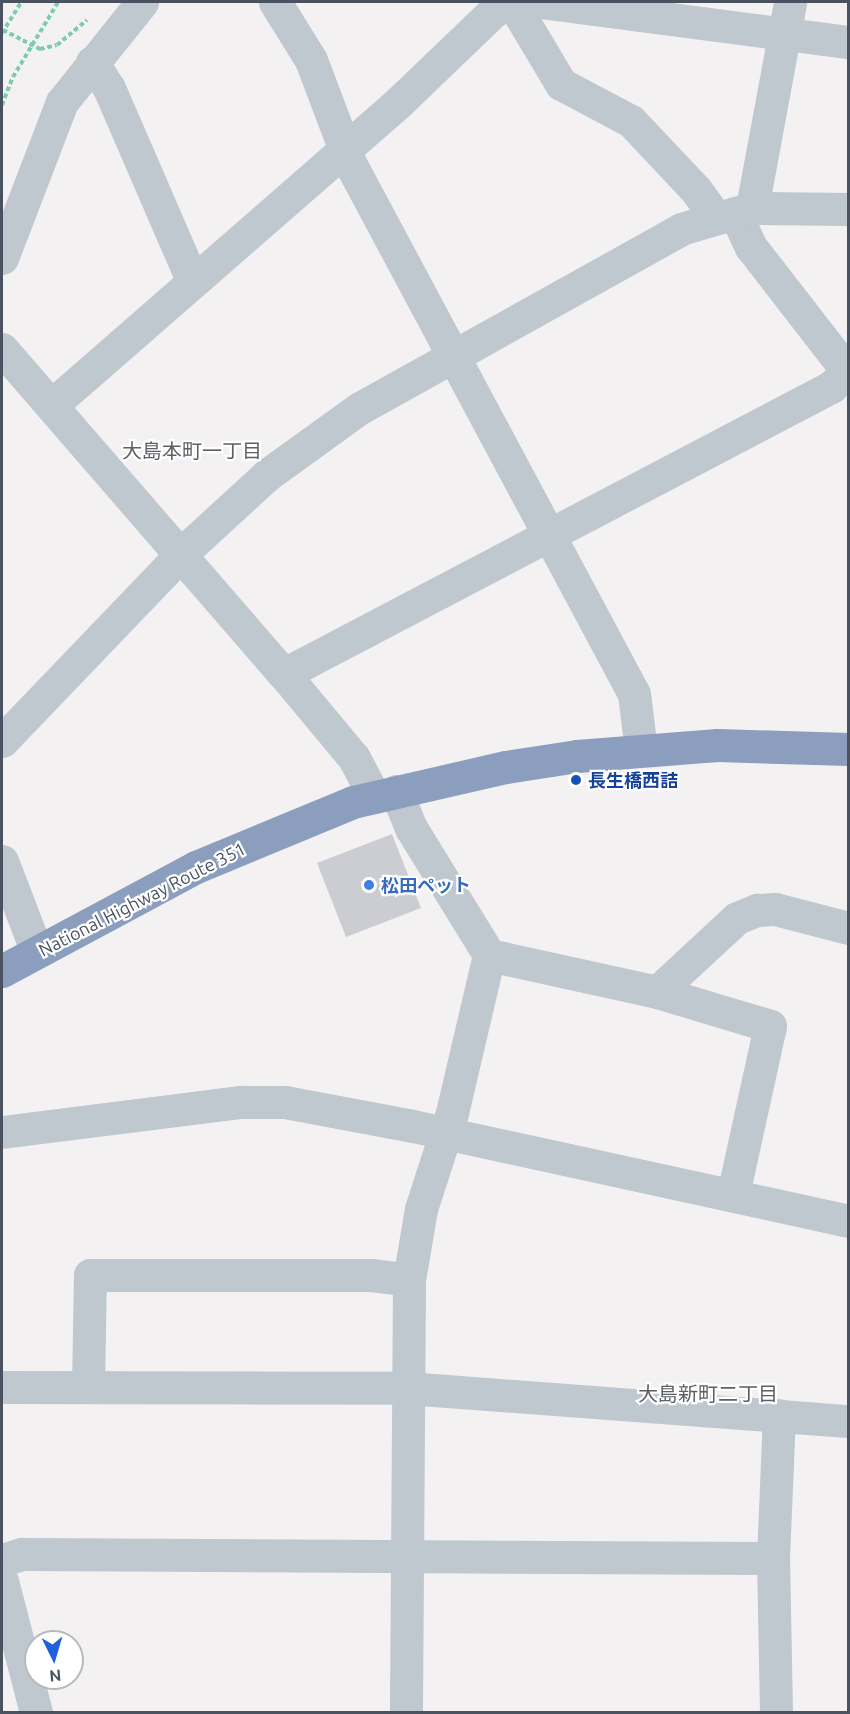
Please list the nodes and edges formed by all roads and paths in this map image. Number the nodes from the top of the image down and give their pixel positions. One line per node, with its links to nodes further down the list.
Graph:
1 (21, 2): 9 (path)
2 (58, 2): 12 (path)
3 (142, 2): 13 (street)
4 (275, 2): 15 (street)
5 (512, 2): 15 (street); 17 (street)
6 (540, 2): 10 (street)
7 (790, 2): 10 (street)
8 (92, 16): 12 (path)
9 (2, 31): 12 (path)
10 (785, 35): 11 (street); 17 (street)
11 (849, 42)
12 (32, 45): 14 (path)
13 (92, 62): 18 (street); 19 (street)
14 (2, 105)
15 (344, 148): 19 (street); 21 (street)
16 (849, 209): 17 (street)
17 (734, 213): 21 (street); 22 (street)
18 (2, 258)
19 (192, 280): 23 (street)
20 (2, 349): 23 (street)
21 (450, 356): 24 (street); 25 (street)
22 (848, 372): 24 (street)
23 (53, 404): 25 (street)
24 (547, 535): 26 (street); 29 (street)
25 (182, 553): 26 (street); 27 (street)
26 (285, 674): 30 (street)
27 (2, 741)
28 (849, 749): 29 (highway, National Highway Route 351)
29 (641, 750): 30 (highway, National Highway Route 351)
30 (385, 794): 33 (highway, National Highway Route 351); 34 (street)
31 (2, 861): 33 (street)
32 (849, 928): 36 (street)
33 (37, 952): 35 (highway, National Highway Route 351)
34 (489, 955): 36 (street); 38 (street)
35 (2, 971)
36 (657, 992): 39 (street)
37 (2, 1132): 38 (street)
38 (444, 1133): 39 (street); 41 (street)
39 (733, 1194): 40 (street)
40 (849, 1221)
41 (409, 1280): 42 (street); 44 (street)
42 (88, 1386): 43 (street); 44 (street)
43 (2, 1387)
44 (407, 1388): 45 (street); 47 (street)
45 (779, 1415): 46 (street); 48 (street)
46 (849, 1421)
47 (405, 1553): 48 (street); 49 (street); 52 (street)
48 (774, 1558): 53 (street)
49 (2, 1560)
50 (2, 1581): 51 (street)
51 (36, 1713)
52 (406, 1713)
53 (776, 1713)

